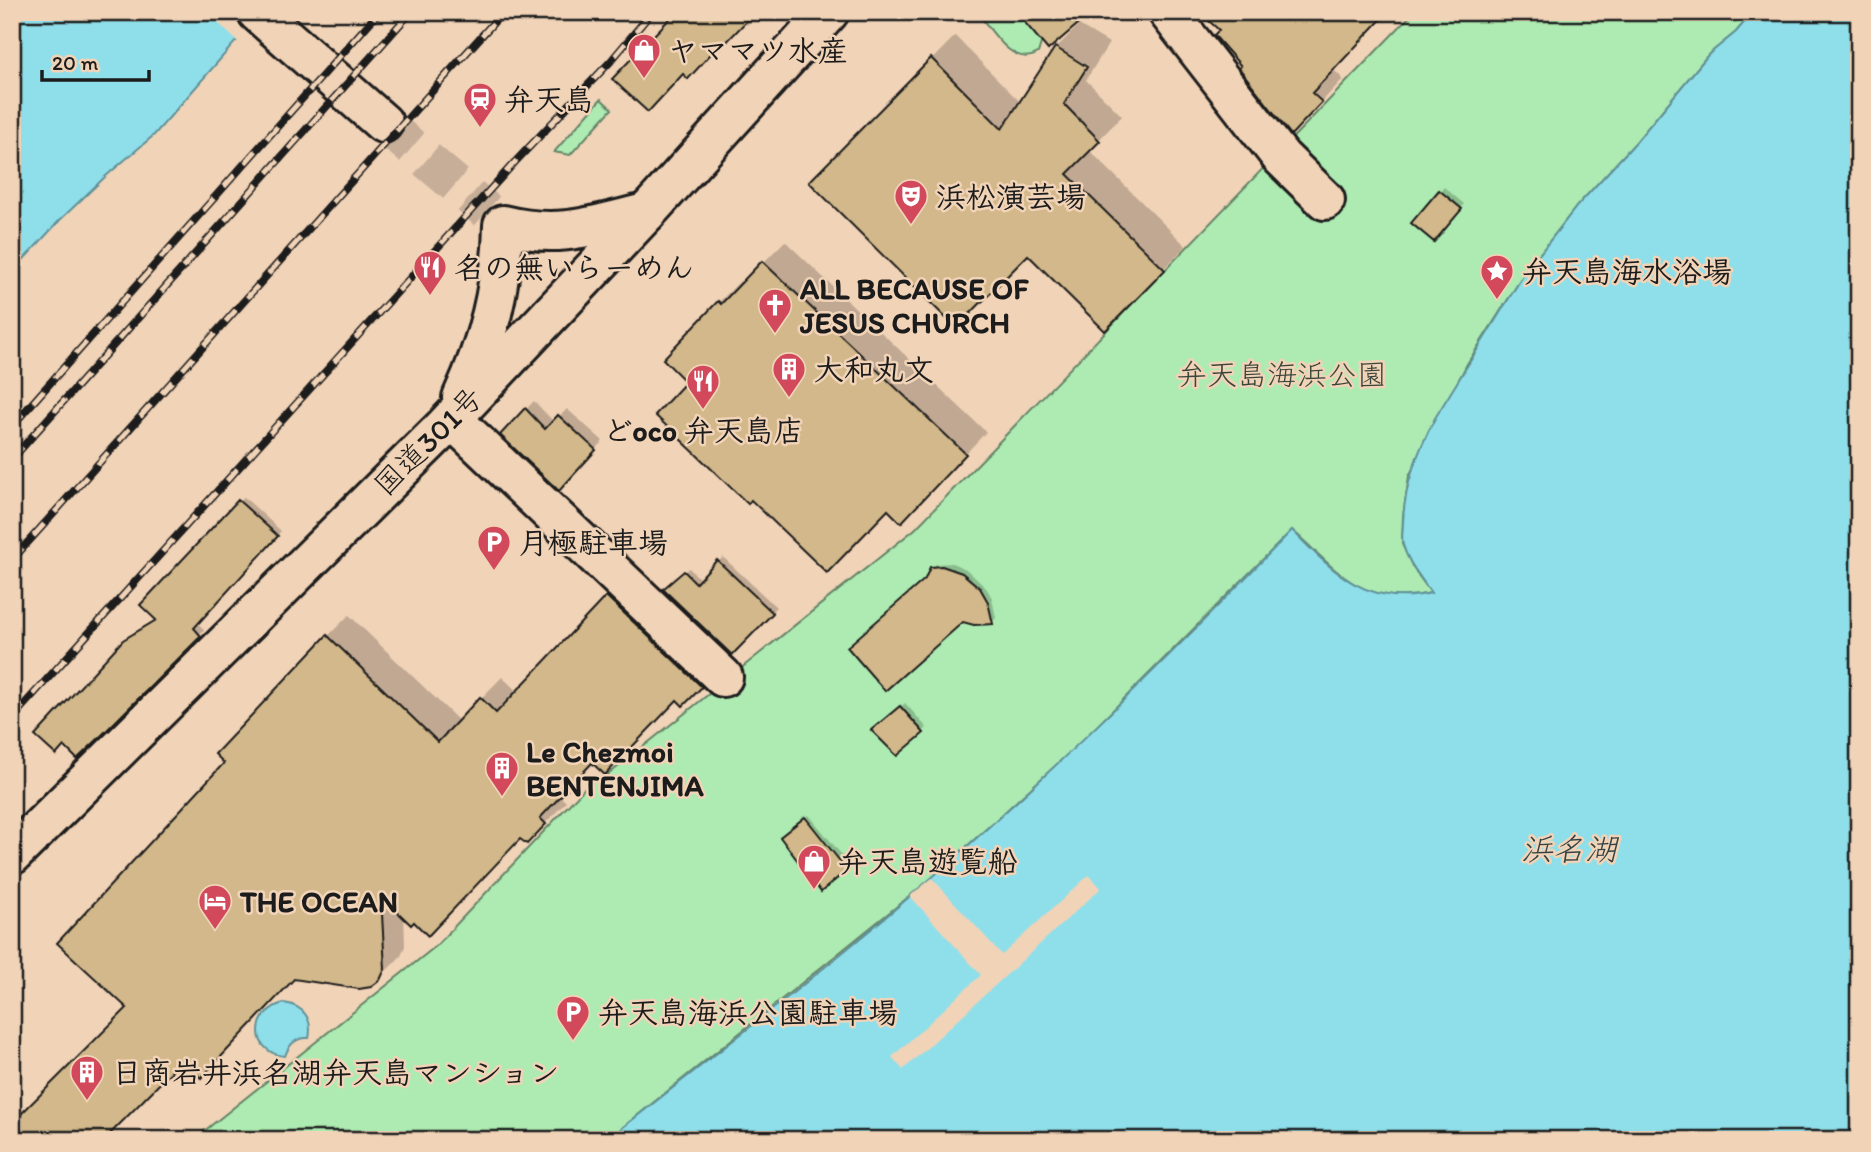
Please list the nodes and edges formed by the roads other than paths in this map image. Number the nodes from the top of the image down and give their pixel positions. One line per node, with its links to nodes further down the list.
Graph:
1 (829, 12): 6 (main road, 国道301号)
2 (1168, 12): 5 (main road)
3 (270, 24): 4 (main road)
4 (383, 123)
5 (1325, 200)
6 (646, 213): 7 (main road, 国道301号); 7 (main road)
7 (452, 419): 8 (main road); 9 (main road, 国道301号)
8 (723, 677)
9 (12, 855)

